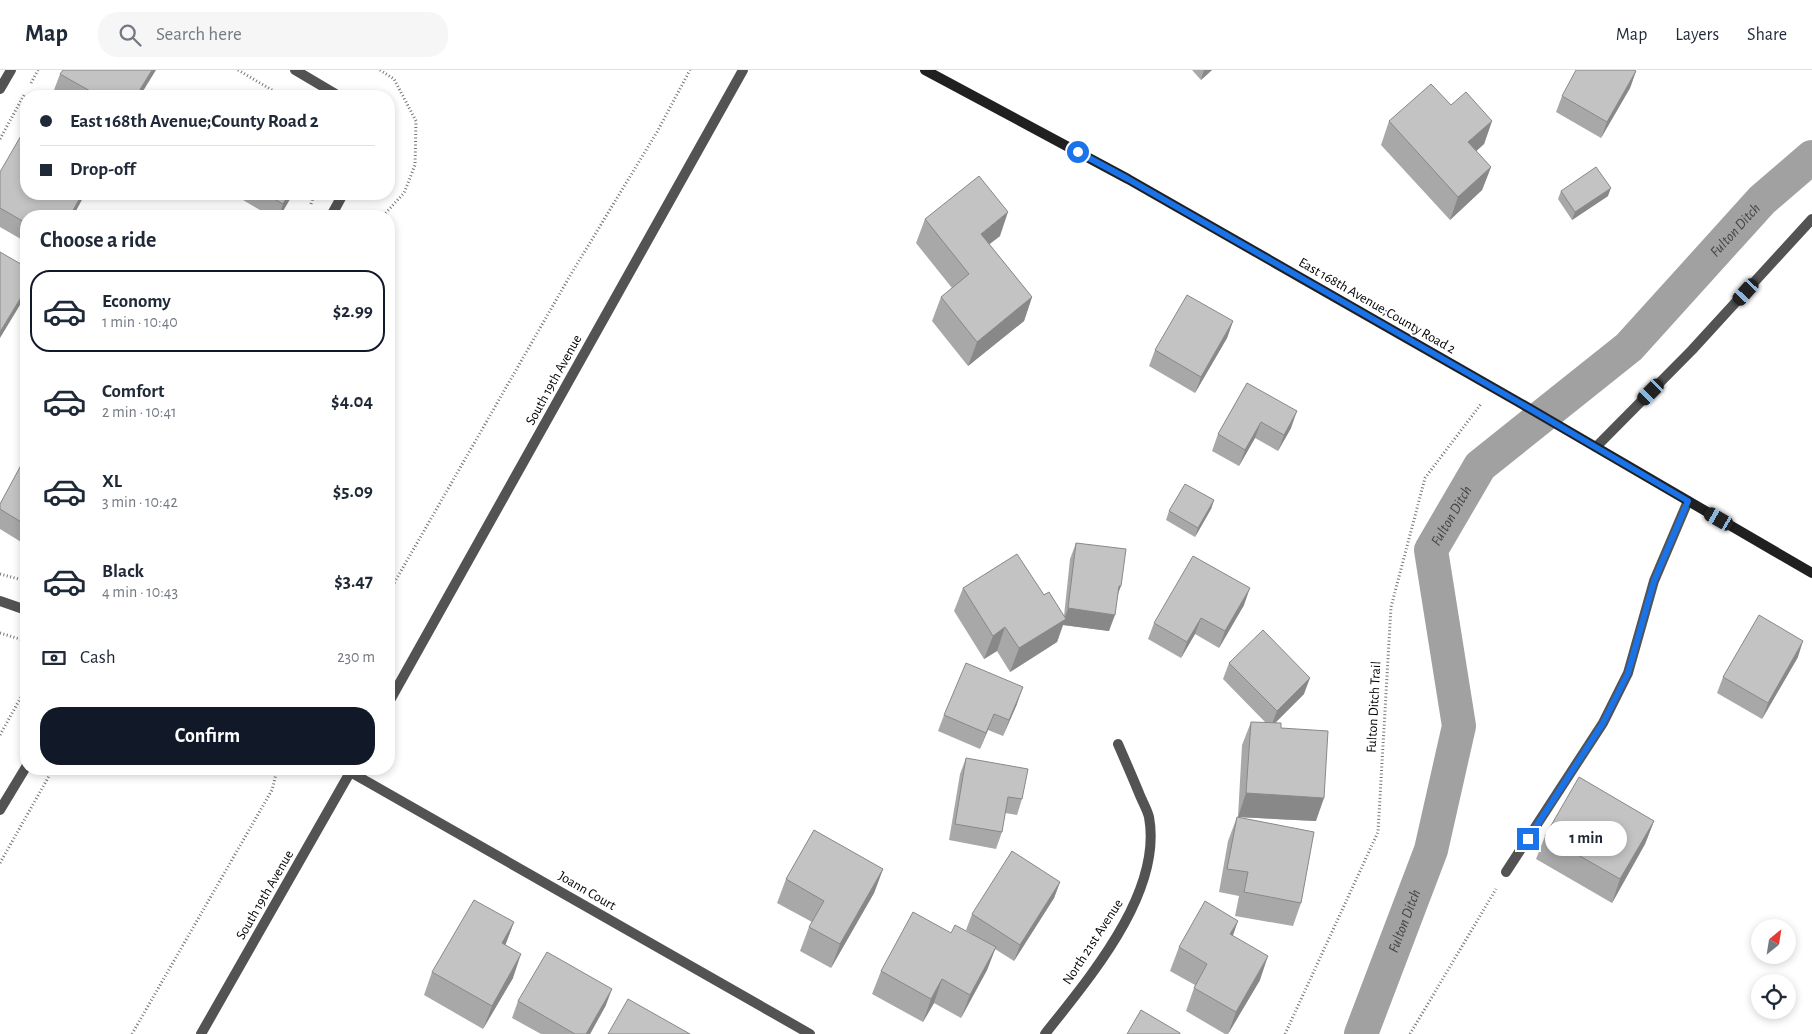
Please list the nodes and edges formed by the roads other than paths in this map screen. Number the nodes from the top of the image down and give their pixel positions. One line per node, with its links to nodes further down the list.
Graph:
1 (11, 70): 5 (street)
2 (295, 70): 6 (street)
3 (743, 70): 13 (street, South 19th Avenue)
4 (925, 70): 8 (main road, East 168th Avenue;County Road 2)
5 (0, 89)
6 (329, 90)
7 (1812, 219): 8 (street)
8 (1596, 447): 9 (main road, East 168th Avenue;County Road 2)
9 (1688, 501): 10 (main road, East 168th Avenue;County Road 2); 19 (street)
10 (1812, 573)
11 (0, 601): 12 (street)
12 (20, 608)
13 (395, 691)
14 (1118, 744): 22 (street, North 21st Avenue)
15 (21, 775): 18 (street)
16 (346, 775): 20 (street, South 19th Avenue)
17 (358, 775): 21 (street, Joann Court)
18 (0, 810)
19 (1506, 872)
20 (201, 1034)
21 (810, 1034)
22 (1045, 1034)

